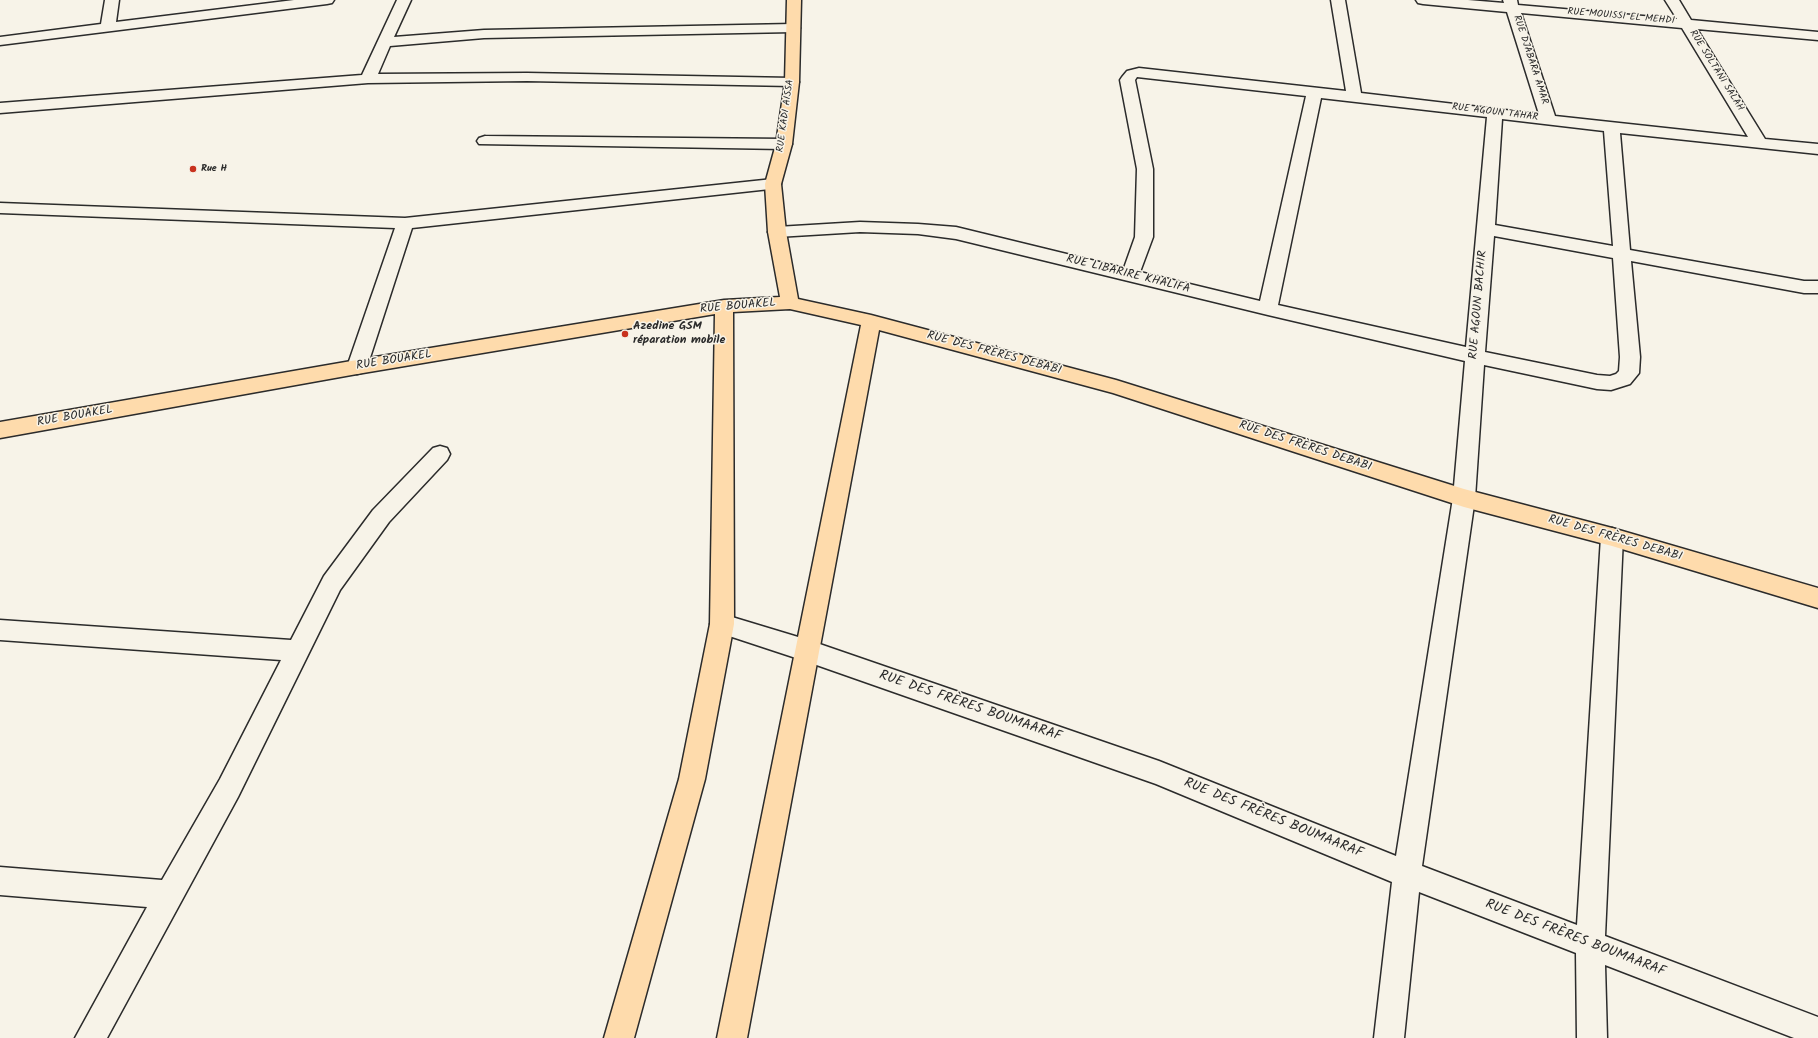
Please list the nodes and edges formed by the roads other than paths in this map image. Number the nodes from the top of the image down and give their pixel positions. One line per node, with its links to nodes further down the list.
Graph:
1 (112, 0): 10 (street)
2 (327, 0): 10 (street)
3 (404, 0): 14 (street)
4 (794, 0): 11 (main road, RUE KADI AISSA)
5 (1338, 0): 18 (street)
6 (1423, 0): 8 (street, RUE MOUISSI EL MEHDI)
7 (1672, 0): 9 (street, RUE SOLTANI SALAH)
8 (1512, 4): 9 (street, RUE MOUISSI EL MEHDI); 21 (street, RUE DJABARA AMAR)
9 (1686, 23): 12 (street, RUE MOUISSI EL MEHDI); 24 (street, RUE SOLTANI SALAH)
10 (108, 27): 13 (street)
11 (793, 28): 14 (street); 16 (main road, RUE KADI AISSA)
12 (1818, 36)
13 (0, 41)
14 (386, 42): 15 (street)
15 (368, 79): 16 (street); 19 (street)
16 (792, 82): 25 (main road, RUE KADI AISSA)
17 (1314, 93): 18 (street, RUE AGOUN TAHAR); 33 (street, RUE AGOUN TAHAR); 37 (street)
18 (1354, 97): 20 (street, RUE AGOUN TAHAR)
19 (0, 108)
20 (1495, 113): 21 (street, RUE AGOUN TAHAR); 30 (street, RUE AGOUN BACHIR)
21 (1549, 120): 22 (street, RUE AGOUN TAHAR)
22 (1612, 127): 24 (street, RUE AGOUN TAHAR); 32 (street, RUE LIBARIRE KHALIFA)
23 (485, 141): 25 (street)
24 (1759, 142): 26 (street, RUE AGOUN TAHAR)
25 (784, 144): 27 (main road, RUE KADI AISSA)
26 (1818, 149)
27 (773, 184): 29 (street); 31 (main road, RUE KADI AISSA)
28 (0, 208): 29 (street)
29 (405, 223): 40 (street)
30 (1487, 229): 32 (street); 39 (street, RUE AGOUN BACHIR)
31 (777, 232): 33 (street, RUE LIBARIRE KHALIFA); 35 (main road, RUE KADI AISSA)
32 (1622, 254): 34 (street); 39 (street, RUE LIBARIRE KHALIFA)
33 (1130, 274): 37 (street, RUE LIBARIRE KHALIFA)
34 (1818, 287)
35 (790, 303): 36 (main road, RUE BOUAKEL); 38 (main road, RUE DES FRÈRES DEBABI)
36 (724, 306): 40 (main road, RUE BOUAKEL); 46 (main road)
37 (1268, 309): 39 (street, RUE LIBARIRE KHALIFA)
38 (871, 321): 43 (main road, RUE DES FRÈRES DEBABI); 49 (main road)
39 (1474, 356): 43 (street, RUE AGOUN BACHIR)
40 (357, 367): 41 (main road, RUE BOUAKEL)
41 (0, 430)
42 (440, 454): 48 (street)
43 (1464, 498): 44 (main road, RUE DES FRÈRES DEBABI); 50 (street, RUE AGOUN BACHIR)
44 (1612, 537): 45 (main road, RUE DES FRÈRES DEBABI); 53 (street)
45 (1818, 598)
46 (722, 624): 49 (street, RUE DES FRÈRES BOUMAARAF); 56 (main road)
47 (0, 630): 48 (street)
48 (298, 651): 52 (street)
49 (808, 651): 50 (street, RUE DES FRÈRES BOUMAARAF); 57 (main road)
50 (1407, 874): 53 (street, RUE DES FRÈRES BOUMAARAF); 58 (street, RUE AGOUN BACHIR)
51 (0, 881): 52 (street)
52 (169, 895): 55 (street)
53 (1590, 945): 54 (street, RUE DES FRÈRES BOUMAARAF); 59 (street)
54 (1818, 1032)
55 (90, 1038)
56 (619, 1038)
57 (732, 1038)
58 (1389, 1038)
59 (1592, 1038)

